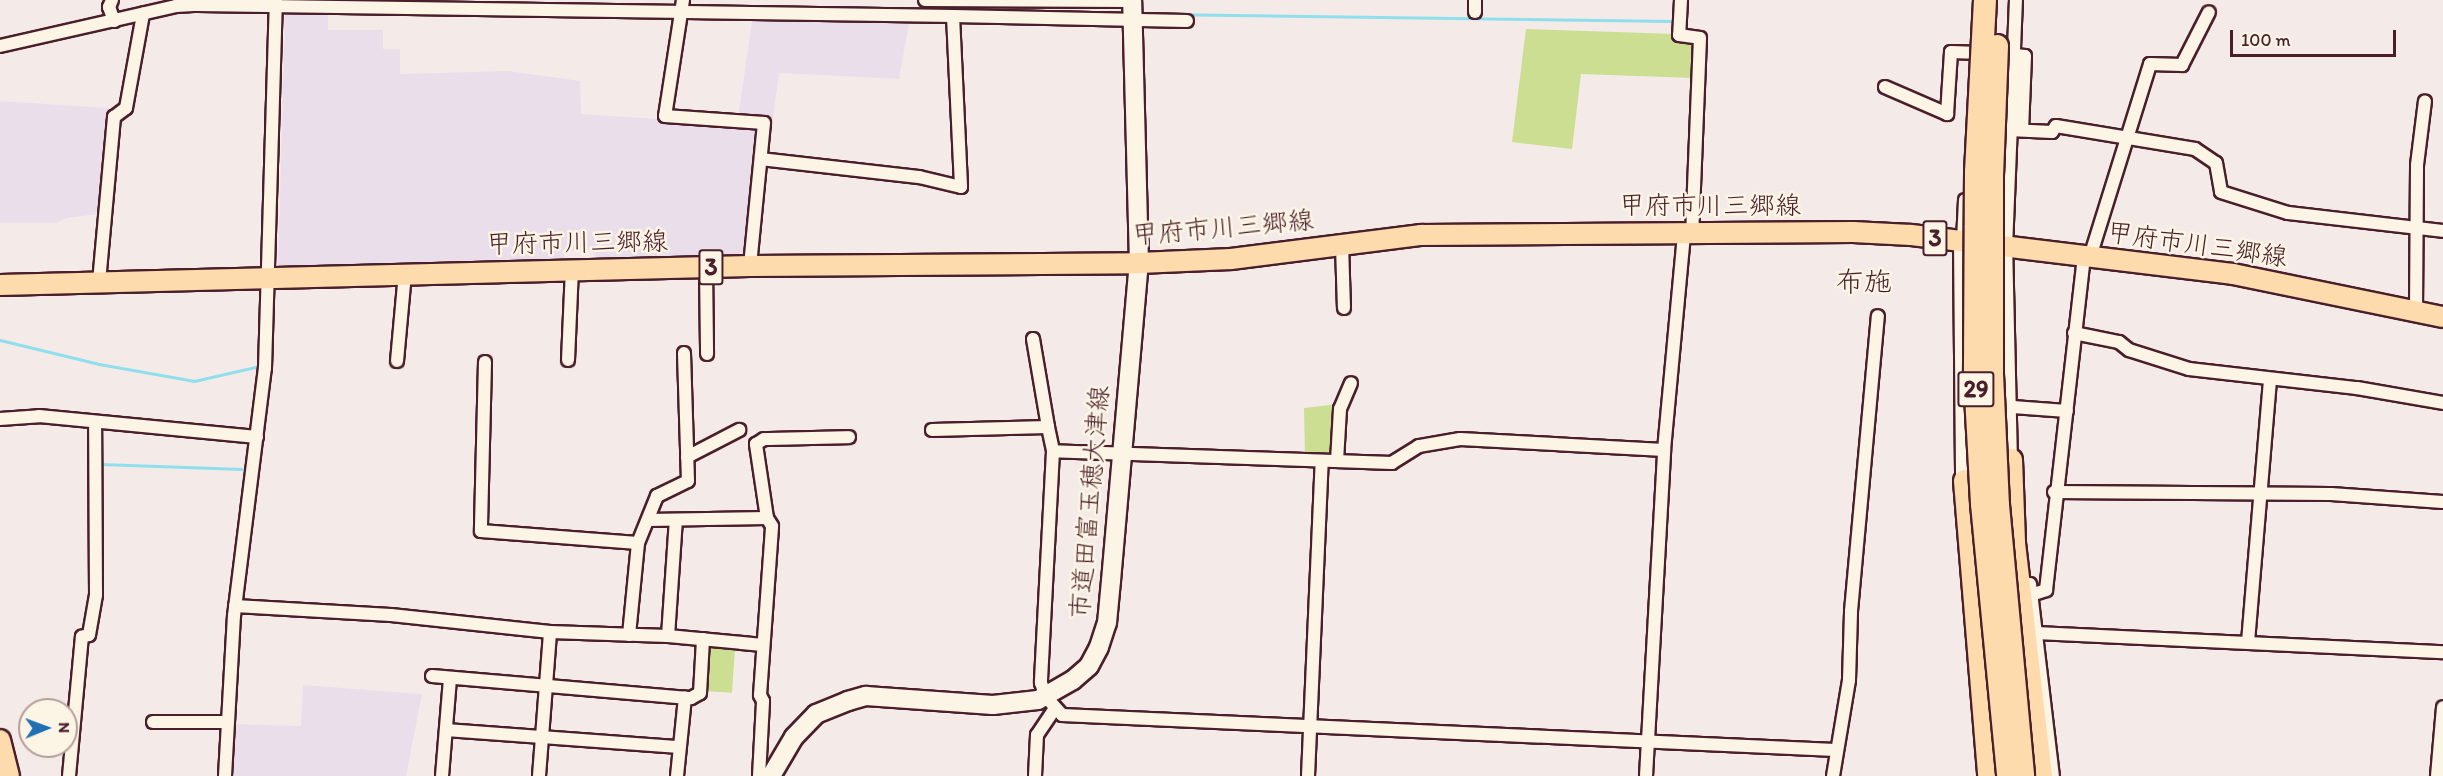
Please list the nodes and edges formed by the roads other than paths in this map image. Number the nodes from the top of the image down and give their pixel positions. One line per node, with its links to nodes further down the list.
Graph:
1 (1681, 0): 27 (street)
2 (1976, 0): 18 (street)
3 (1985, 0): 119 (highway, 29, bridge)
4 (2001, 0): 120 (highway, 29, bridge)
5 (2016, 0): 19 (street)
6 (276, 4): 7 (street); 14 (street); 37 (street)
7 (375, 4): 8 (street)
8 (523, 5): 9 (street)
9 (683, 5): 10 (street); 24 (street)
10 (927, 6): 11 (street); 15 (street)
11 (1132, 10): 15 (street); 16 (street); 32 (street, 市道田富玉穂大津線)
12 (112, 12): 14 (street); 17 (street)
13 (2209, 12): 23 (street)
14 (143, 14): 38 (street)
15 (953, 16): 24 (street)
16 (1187, 21)
17 (0, 46)
18 (1972, 52): 19 (street); 20 (street); 28 (street)
19 (2013, 55): 22 (street)
20 (1885, 87)
21 (2425, 101): 25 (street)
22 (2015, 130): 23 (street); 30 (street)
23 (2125, 138): 25 (street); 31 (street)
24 (762, 159): 33 (street)
25 (2417, 231): 26 (street); 41 (street)
26 (2443, 231)
27 (1688, 233): 28 (main road, 甲府市川三郷線 / 3); 29 (main road, 甲府市川三郷線 / 3); 64 (street)
28 (1963, 241): 30 (main road, 甲府市川三郷線 / 3); 54 (street)
29 (1342, 244): 32 (main road, 甲府市川三郷線 / 3); 40 (street)
30 (2006, 248): 31 (main road, 甲府市川三郷線 / 3); 55 (street)
31 (2087, 257): 41 (main road, 甲府市川三郷線 / 3); 44 (street)
32 (1139, 263): 33 (main road, 甲府市川三郷線 / 3); 66 (street, 市道田富玉穂大津線)
33 (750, 266): 34 (main road, 甲府市川三郷線 / 3)
34 (706, 267): 35 (main road, 甲府市川三郷線 / 3); 47 (street)
35 (572, 270): 36 (main road, 甲府市川三郷線 / 3); 48 (street)
36 (405, 273): 37 (main road, 甲府市川三郷線 / 3); 49 (street)
37 (268, 277): 38 (main road, 甲府市川三郷線 / 3); 62 (street)
38 (99, 282): 39 (main road, 甲府市川三郷線 / 3)
39 (0, 285)
40 (1344, 308)
41 (2416, 311): 43 (main road, 甲府市川三郷線 / 3)
42 (1878, 316): 104 (street)
43 (2443, 317)
44 (2074, 333): 51 (street); 56 (street)
45 (1033, 339): 59 (street)
46 (684, 353): 67 (street)
47 (707, 354)
48 (568, 360)
49 (397, 361)
50 (485, 363): 78 (street)
51 (2270, 381): 53 (street); 73 (street)
52 (1352, 383): 70 (street)
53 (2443, 403)
54 (1962, 405): 55 (street); 71 (street)
55 (2007, 406): 56 (street); 68 (street)
56 (2067, 411): 72 (street)
57 (0, 419): 58 (street)
58 (95, 422): 62 (street); 106 (street)
59 (1048, 427): 61 (street); 65 (street)
60 (740, 430): 67 (street)
61 (932, 430)
62 (257, 437): 80 (street)
63 (849, 437): 75 (street)
64 (1664, 450): 70 (street); 101 (street)
65 (1053, 451): 66 (street); 93 (street)
66 (1120, 453): 69 (street); 93 (street, 市道田富玉穂大津線)
67 (687, 457): 76 (street)
68 (2011, 460): 79 (street); 121 (highway)
69 (1322, 461): 70 (street); 97 (street)
70 (1337, 461)
71 (1965, 481): 117 (street); 118 (highway)
72 (2054, 492): 73 (street); 79 (street)
73 (2258, 495): 74 (street); 86 (street)
74 (2443, 502)
75 (767, 518): 77 (street); 87 (street)
76 (648, 520): 77 (street); 78 (street)
77 (676, 520): 84 (street)
78 (638, 543): 83 (street)
79 (2031, 595): 82 (street)
80 (235, 606): 81 (street); 96 (street)
81 (550, 632): 83 (street); 91 (street)
82 (2037, 633): 86 (street); 122 (street)
83 (629, 635): 84 (street)
84 (668, 636): 85 (street)
85 (703, 639): 87 (street); 92 (street)
86 (2248, 642): 88 (street)
87 (764, 645): 111 (street)
88 (2443, 652)
89 (432, 676): 90 (street)
90 (450, 678): 91 (street); 98 (street)
91 (545, 685): 92 (street); 99 (street)
92 (685, 697): 103 (street)
93 (1050, 704): 97 (street); 112 (street, 市道田富玉穂大津線); 113 (street)
94 (2443, 707): 102 (street)
95 (153, 722): 96 (street)
96 (228, 722): 107 (street)
97 (1310, 728): 101 (street); 114 (street)
98 (446, 730): 99 (street); 108 (street)
99 (542, 737): 103 (street); 109 (street)
100 (0, 740): 105 (main road)
101 (1649, 741): 104 (street); 115 (street)
102 (2441, 742): 123 (street)
103 (680, 747): 110 (street)
104 (1835, 750): 116 (street)
105 (9, 776)
106 (69, 776)
107 (225, 776)
108 (442, 776)
109 (539, 776)
110 (677, 776)
111 (759, 776)
112 (771, 776)
113 (1035, 776)
114 (1308, 776)
115 (1647, 776)
116 (1833, 776)
117 (1980, 776)
118 (1989, 776)
119 (2008, 776)
120 (2023, 776)
121 (2041, 776)
122 (2053, 776)
123 (2436, 776)

